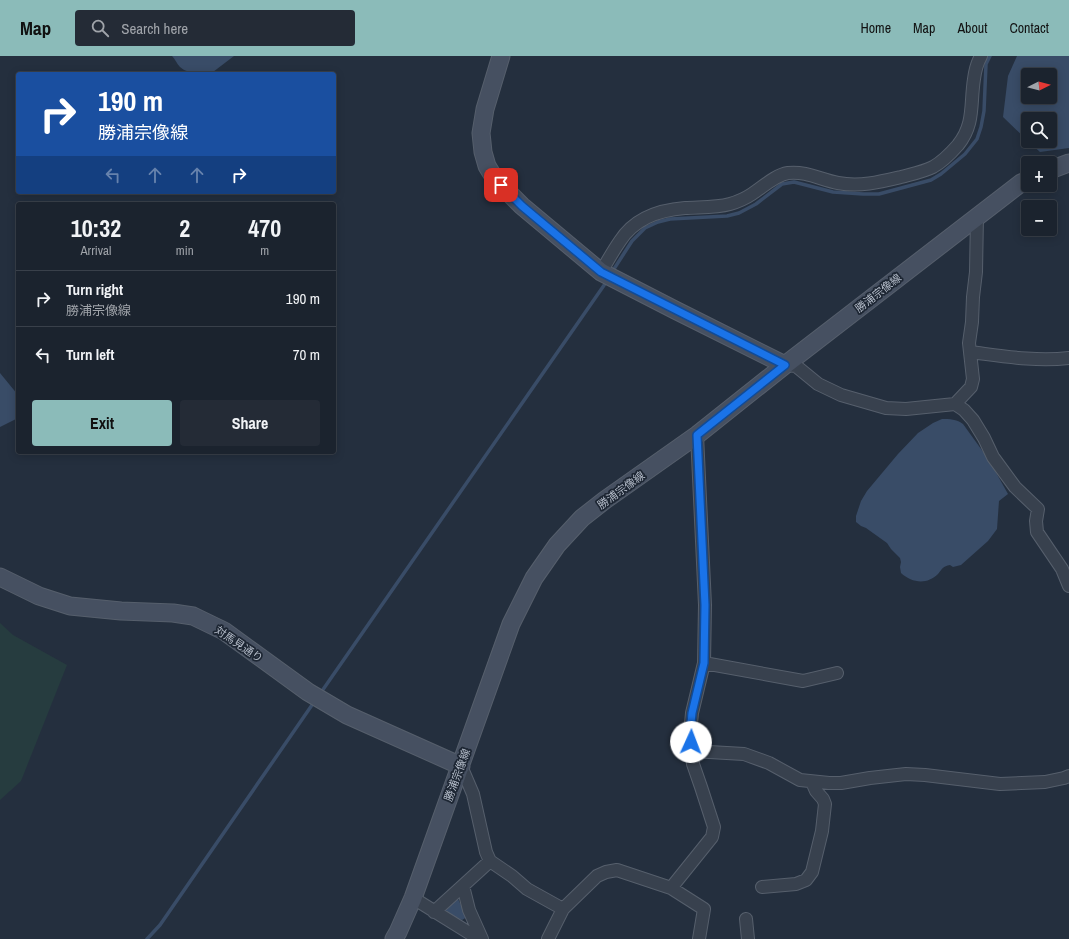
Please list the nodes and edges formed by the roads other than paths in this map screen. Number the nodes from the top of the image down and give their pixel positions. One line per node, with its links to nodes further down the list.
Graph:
1 (501, 56): 7 (main road)
2 (980, 56): 7 (street)
3 (1069, 163): 4 (main road)
4 (1057, 167)
5 (1021, 183): 6 (main road, 勝浦宗像線)
6 (977, 216): 8 (street); 10 (main road, 勝浦宗像線)
7 (607, 275): 10 (main road)
8 (970, 352): 9 (street); 11 (street)
9 (1069, 358)
10 (785, 365): 11 (street); 12 (main road, 勝浦宗像線)
11 (955, 404): 14 (street)
12 (697, 435): 15 (street); 18 (main road, 勝浦宗像線)
13 (0, 577): 18 (main road, 対馬見通り)
14 (1069, 586)
15 (704, 663): 16 (street); 17 (street)
16 (837, 673)
17 (692, 751): 20 (street); 24 (street)
18 (461, 766): 21 (street); 25 (main road, 勝浦宗像線)
19 (1069, 776): 20 (street)
20 (812, 782): 23 (street)
21 (490, 861): 22 (street); 26 (street)
22 (463, 886): 27 (street); 31 (street)
23 (762, 887)
24 (671, 888): 26 (street); 33 (street)
25 (413, 898): 27 (street); 29 (main road, 勝浦宗像線)
26 (563, 909): 32 (street)
27 (434, 912): 30 (street)
28 (746, 919): 34 (street)
29 (394, 939)
30 (479, 939)
31 (482, 939)
32 (548, 939)
33 (699, 939)
34 (748, 939)

